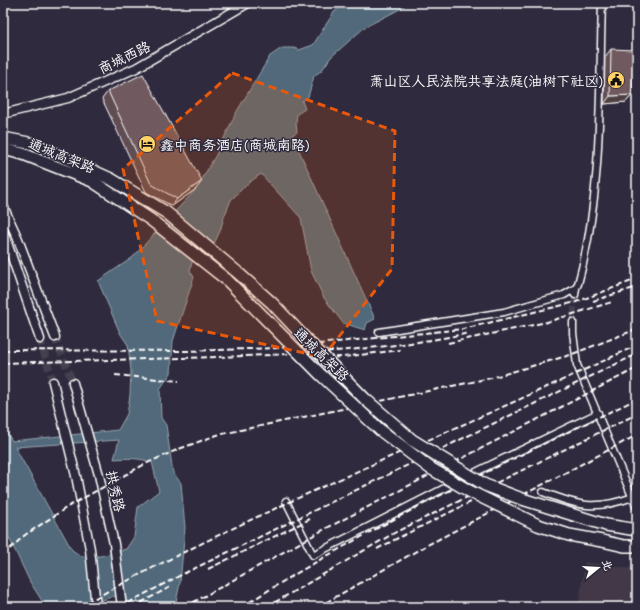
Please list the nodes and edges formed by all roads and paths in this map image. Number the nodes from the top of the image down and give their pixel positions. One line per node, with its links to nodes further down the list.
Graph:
1 (248, 3): 3 (main road, 商城西路)
2 (602, 3): 8 (street)
3 (3, 114)
4 (3, 138): 21 (highway, 通城高架路, bridge)
5 (3, 149): 22 (highway, 通城高架路, bridge)
6 (3, 206): 12 (main road)
7 (3, 231): 13 (main road)
8 (576, 288): 9 (street); 11 (street)
9 (575, 296)
10 (573, 322): 16 (street)
11 (380, 332)
12 (55, 337)
13 (40, 339)
14 (54, 382): 24 (main road)
15 (72, 383): 25 (main road, 拱秀路)
16 (598, 413): 18 (street); 19 (street)
17 (543, 492): 18 (street)
18 (633, 497): 20 (street)
19 (286, 501)
20 (637, 508)
21 (637, 530)
22 (637, 546)
23 (637, 604): 26 (street)
24 (96, 607)
25 (122, 607)
26 (631, 607)

